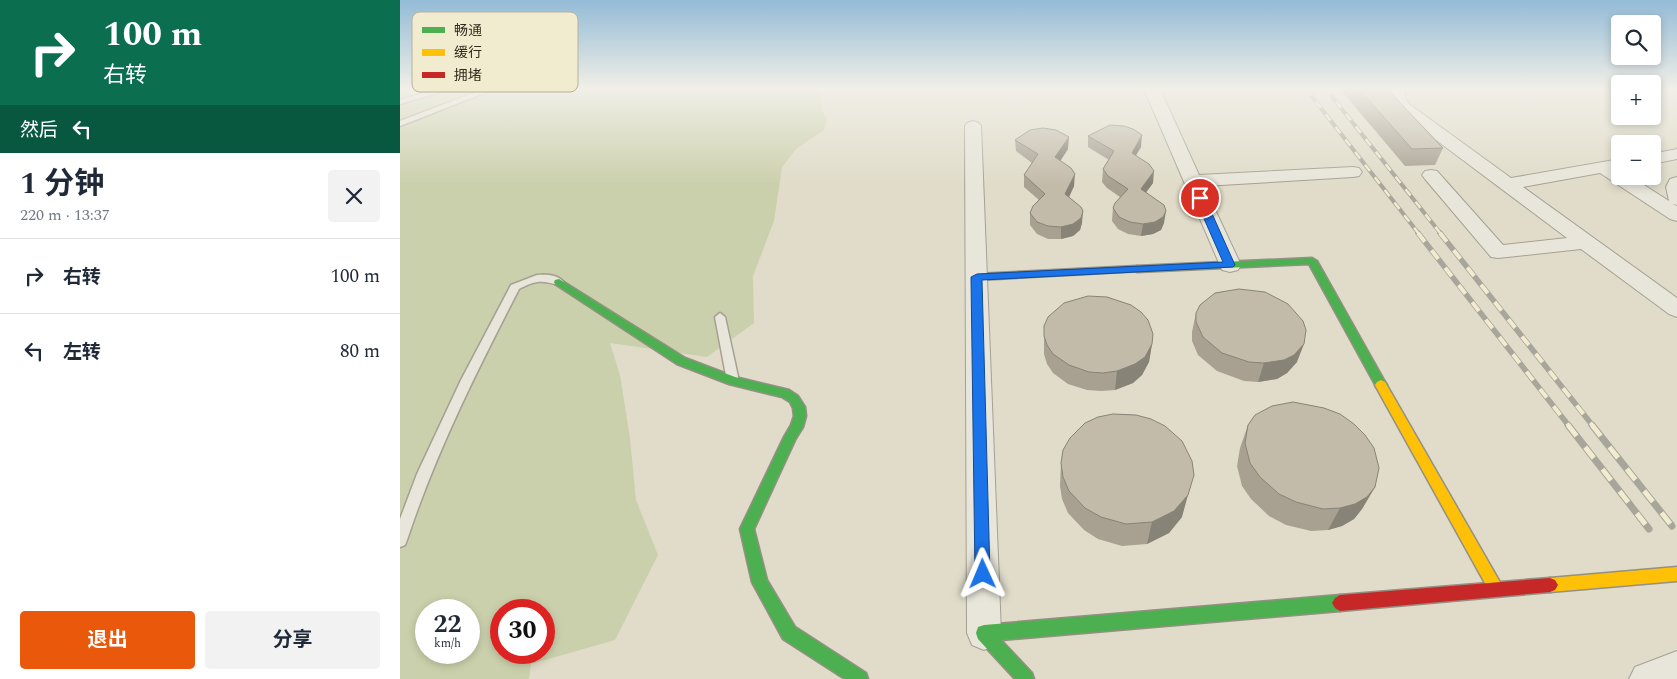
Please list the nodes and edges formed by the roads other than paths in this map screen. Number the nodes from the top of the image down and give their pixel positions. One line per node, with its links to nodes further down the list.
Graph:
1 (1166, 121): 9 (street)
2 (1421, 121): 11 (street)
3 (973, 126): 17 (street)
4 (1677, 154): 5 (street)
5 (1661, 157)
6 (1611, 166): 11 (street)
7 (1353, 172): 9 (street)
8 (1431, 175): 15 (street)
9 (1192, 181): 16 (street)
10 (1677, 183): 13 (street)
11 (1507, 184): 15 (street)
12 (1637, 185): 14 (street)
13 (1677, 199)
14 (1677, 215)
15 (1586, 242): 19 (street)
16 (1230, 265): 17 (street); 24 (street)
17 (977, 277): 25 (street)
18 (559, 282): 21 (street); 22 (lane)
19 (1677, 309)
20 (720, 317): 21 (lane)
21 (733, 381): 27 (street)
22 (400, 540)
23 (1677, 574): 24 (street)
24 (1496, 589): 25 (street)
25 (984, 633): 28 (street)
26 (1677, 668): 29 (street)
27 (860, 679)
28 (1026, 679)
29 (1646, 679)

